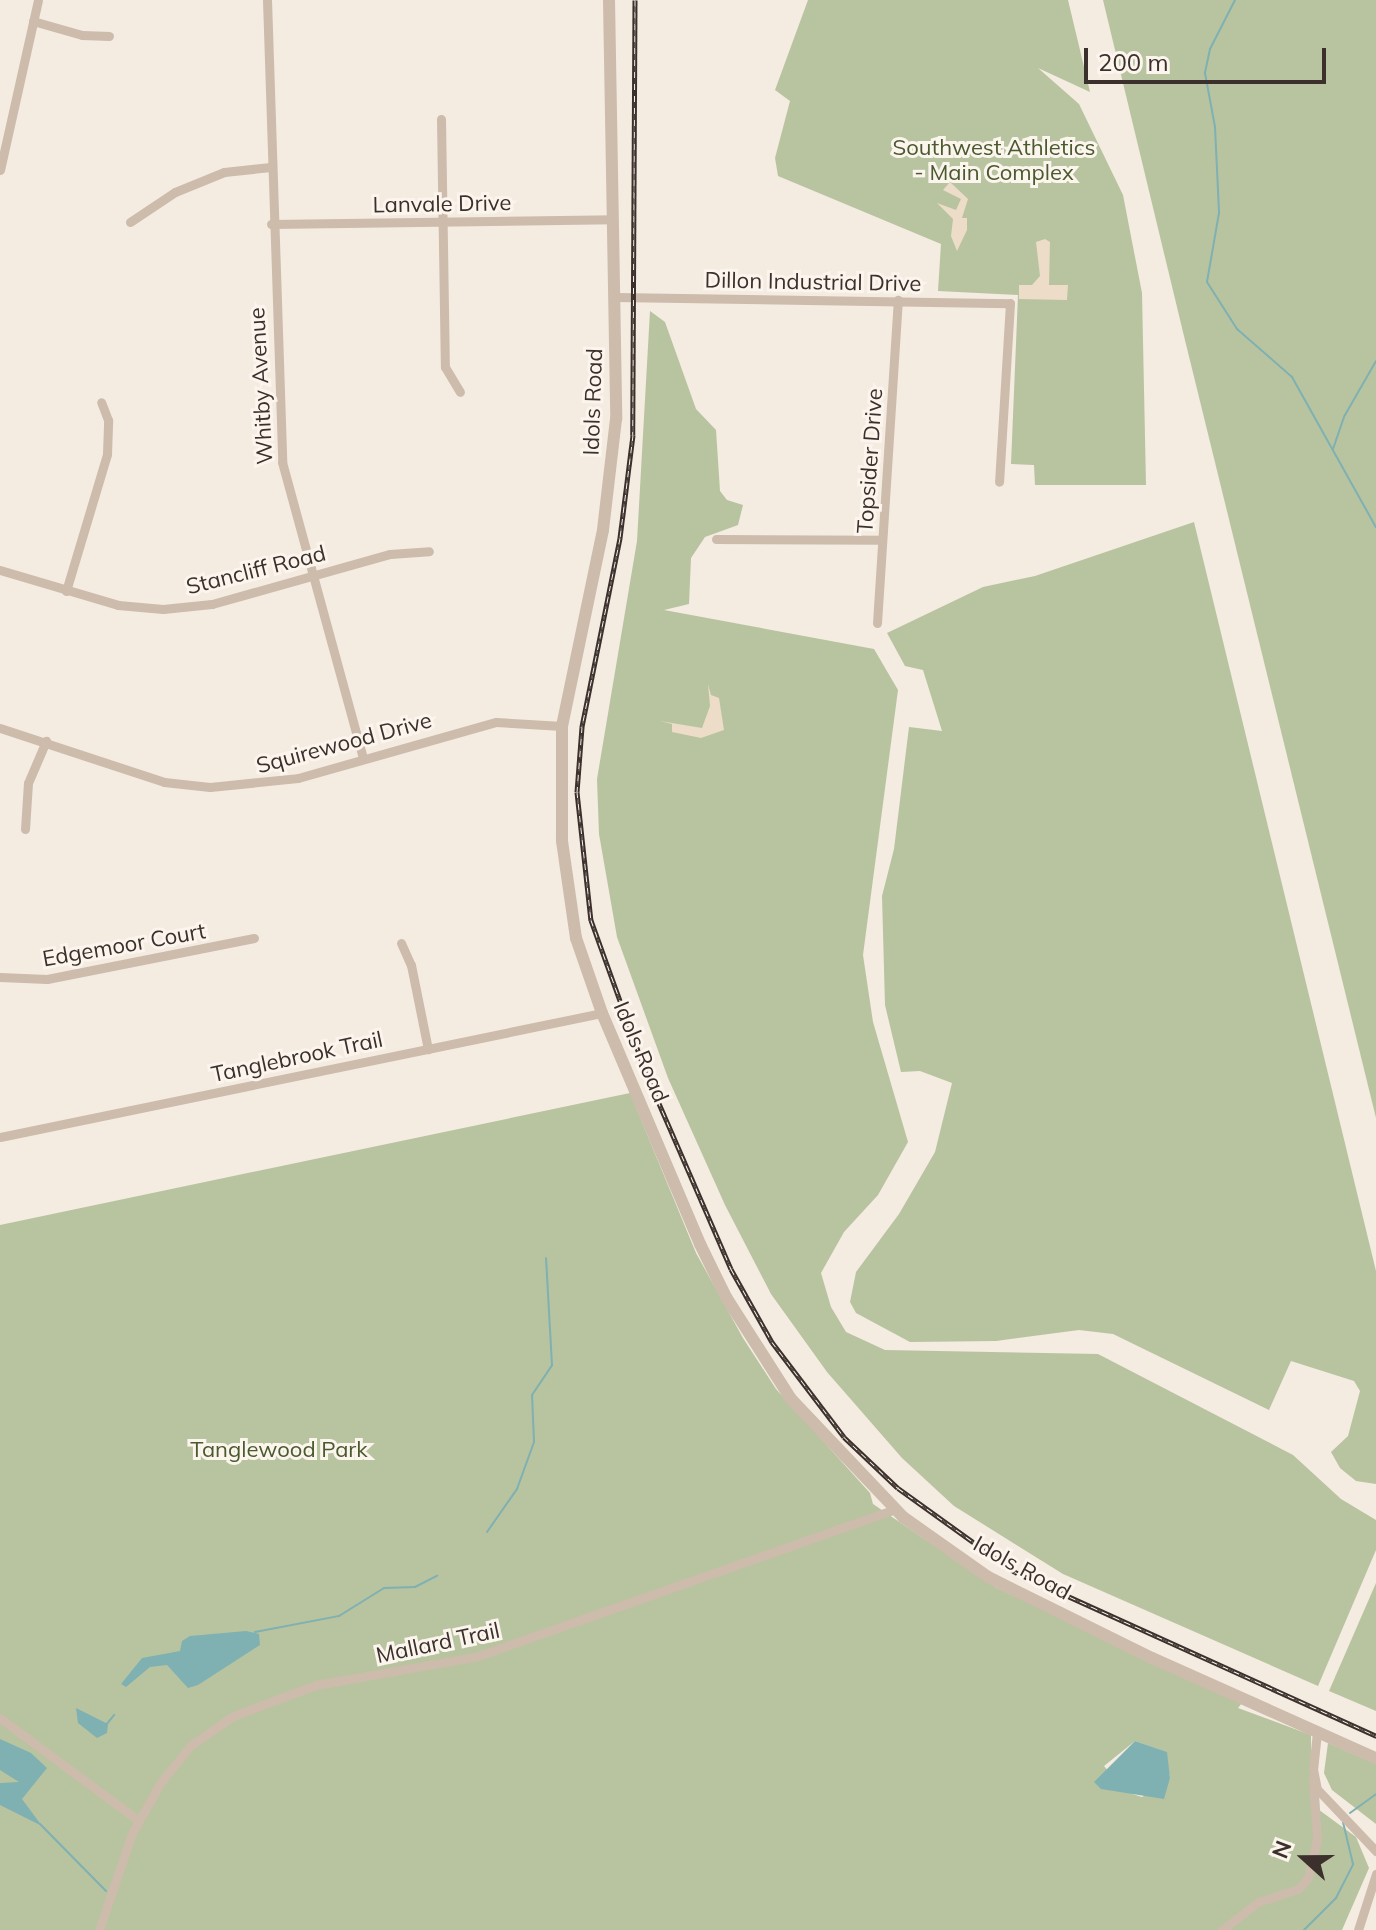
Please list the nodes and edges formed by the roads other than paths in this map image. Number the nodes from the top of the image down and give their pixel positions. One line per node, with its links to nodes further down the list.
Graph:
1 (38, 0): 4 (street)
2 (267, 0): 7 (street, Whitby Avenue)
3 (609, 0): 9 (street, Idols Road)
4 (33, 21): 5 (street); 8 (street)
5 (109, 36)
6 (441, 119): 11 (street)
7 (271, 167): 10 (street); 12 (street, Whitby Avenue)
8 (0, 170)
9 (613, 219): 11 (street, Lanvale Drive); 13 (street, Idols Road)
10 (130, 222)
11 (443, 222): 12 (street, Lanvale Drive); 15 (street)
12 (271, 224): 22 (street, Whitby Avenue)
13 (615, 297): 14 (street, Dillon Industrial Drive); 25 (street, Idols Road)
14 (898, 300): 17 (street, Dillon Industrial Drive); 19 (street, Topsider Drive)
15 (460, 392)
16 (101, 402): 23 (street)
17 (999, 482)
18 (716, 539): 19 (street)
19 (882, 540): 24 (street, Topsider Drive)
20 (429, 551): 22 (street, Stancliff Road)
21 (0, 570): 23 (street, Stancliff Road)
22 (309, 575): 23 (street, Stancliff Road); 28 (street, Whitby Avenue)
23 (66, 591)
24 (877, 623)
25 (562, 726): 28 (street, Squirewood Drive); 33 (street, Idols Road)
26 (0, 728): 27 (street, Squirewood Drive)
27 (46, 741): 28 (street, Squirewood Drive); 29 (street)
28 (363, 758)
29 (25, 829)
30 (254, 938): 32 (street, Edgemoor Court)
31 (401, 943): 34 (street)
32 (0, 977)
33 (602, 1013): 34 (street, Tanglebrook Trail); 36 (street, Idols Road)
34 (428, 1049): 35 (street, Tanglebrook Trail)
35 (0, 1137)
36 (895, 1509): 38 (street, Idols Road); 41 (street, Mallard Trail)
37 (0, 1718): 41 (street)
38 (1317, 1732): 39 (street, Idols Road); 40 (street)
39 (1376, 1758)
40 (1313, 1779): 42 (street); 45 (street)
41 (138, 1820): 44 (street, Mallard Trail)
42 (1376, 1851)
43 (1376, 1874): 46 (street)
44 (99, 1930)
45 (1222, 1930)
46 (1358, 1930)

